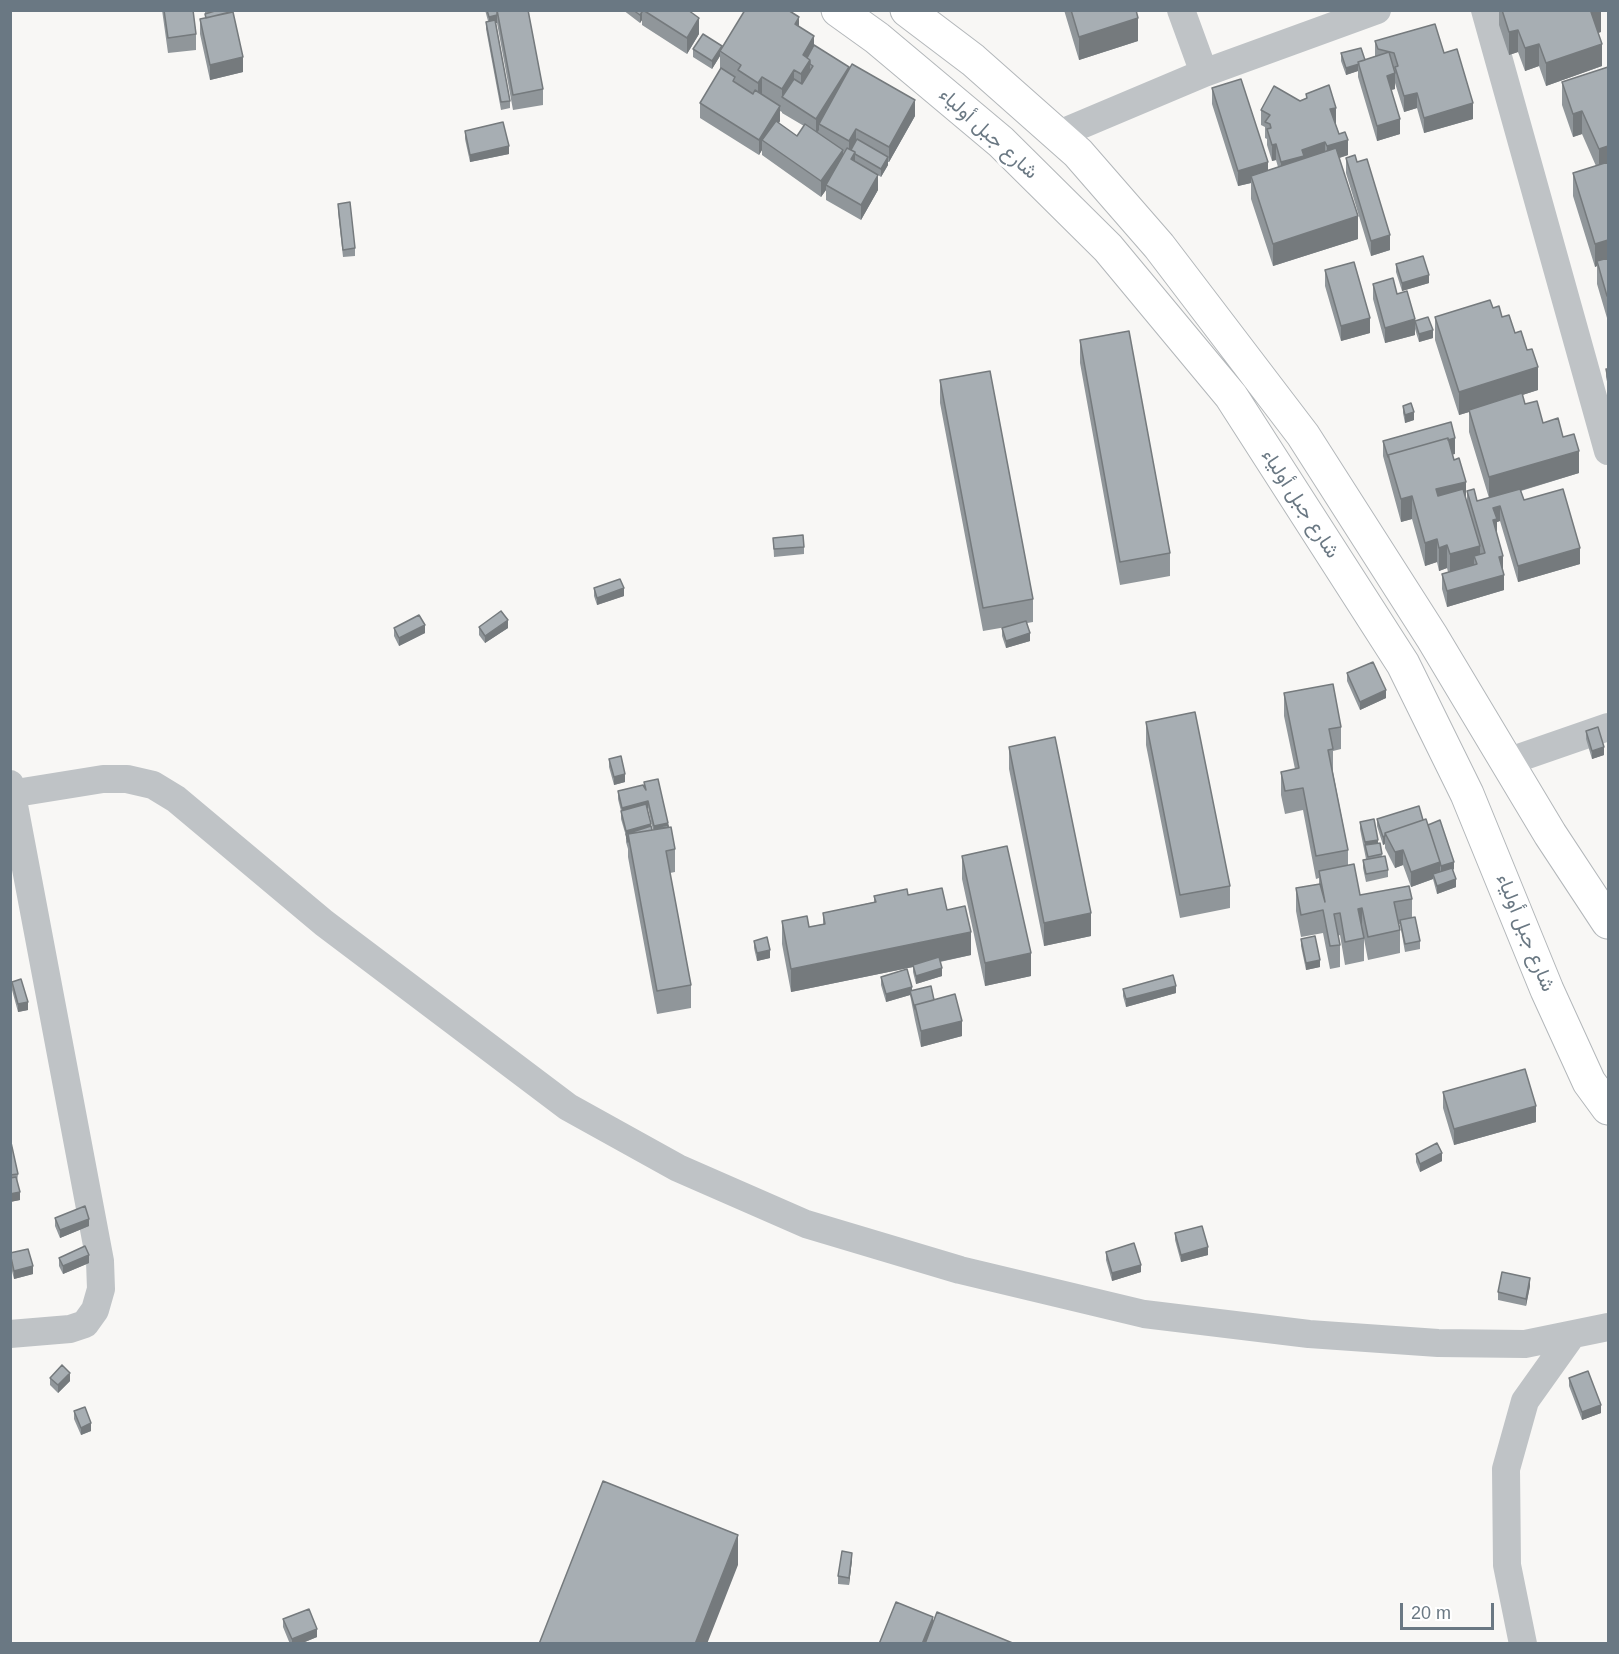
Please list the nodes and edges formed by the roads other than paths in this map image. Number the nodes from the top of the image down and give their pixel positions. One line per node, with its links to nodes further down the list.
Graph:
1 (838, 10): 13 (main road, شارع جبل أولياء)
2 (907, 10): 7 (main road, شارع جبل أولياء)
3 (1181, 10): 6 (street)
4 (1377, 10): 6 (street)
5 (1485, 10): 8 (street)
6 (1204, 73): 7 (street)
7 (1057, 135): 10 (main road, شارع جبل أولياء)
8 (1608, 451)
9 (1608, 727): 10 (street)
10 (1507, 762): 12 (main road, شارع جبل أولياء)
11 (11, 791): 15 (street); 16 (street)
12 (1608, 922)
13 (1608, 1108)
14 (1608, 1327): 16 (street)
15 (10, 1334)
16 (1572, 1335): 17 (street)
17 (1519, 1642)

